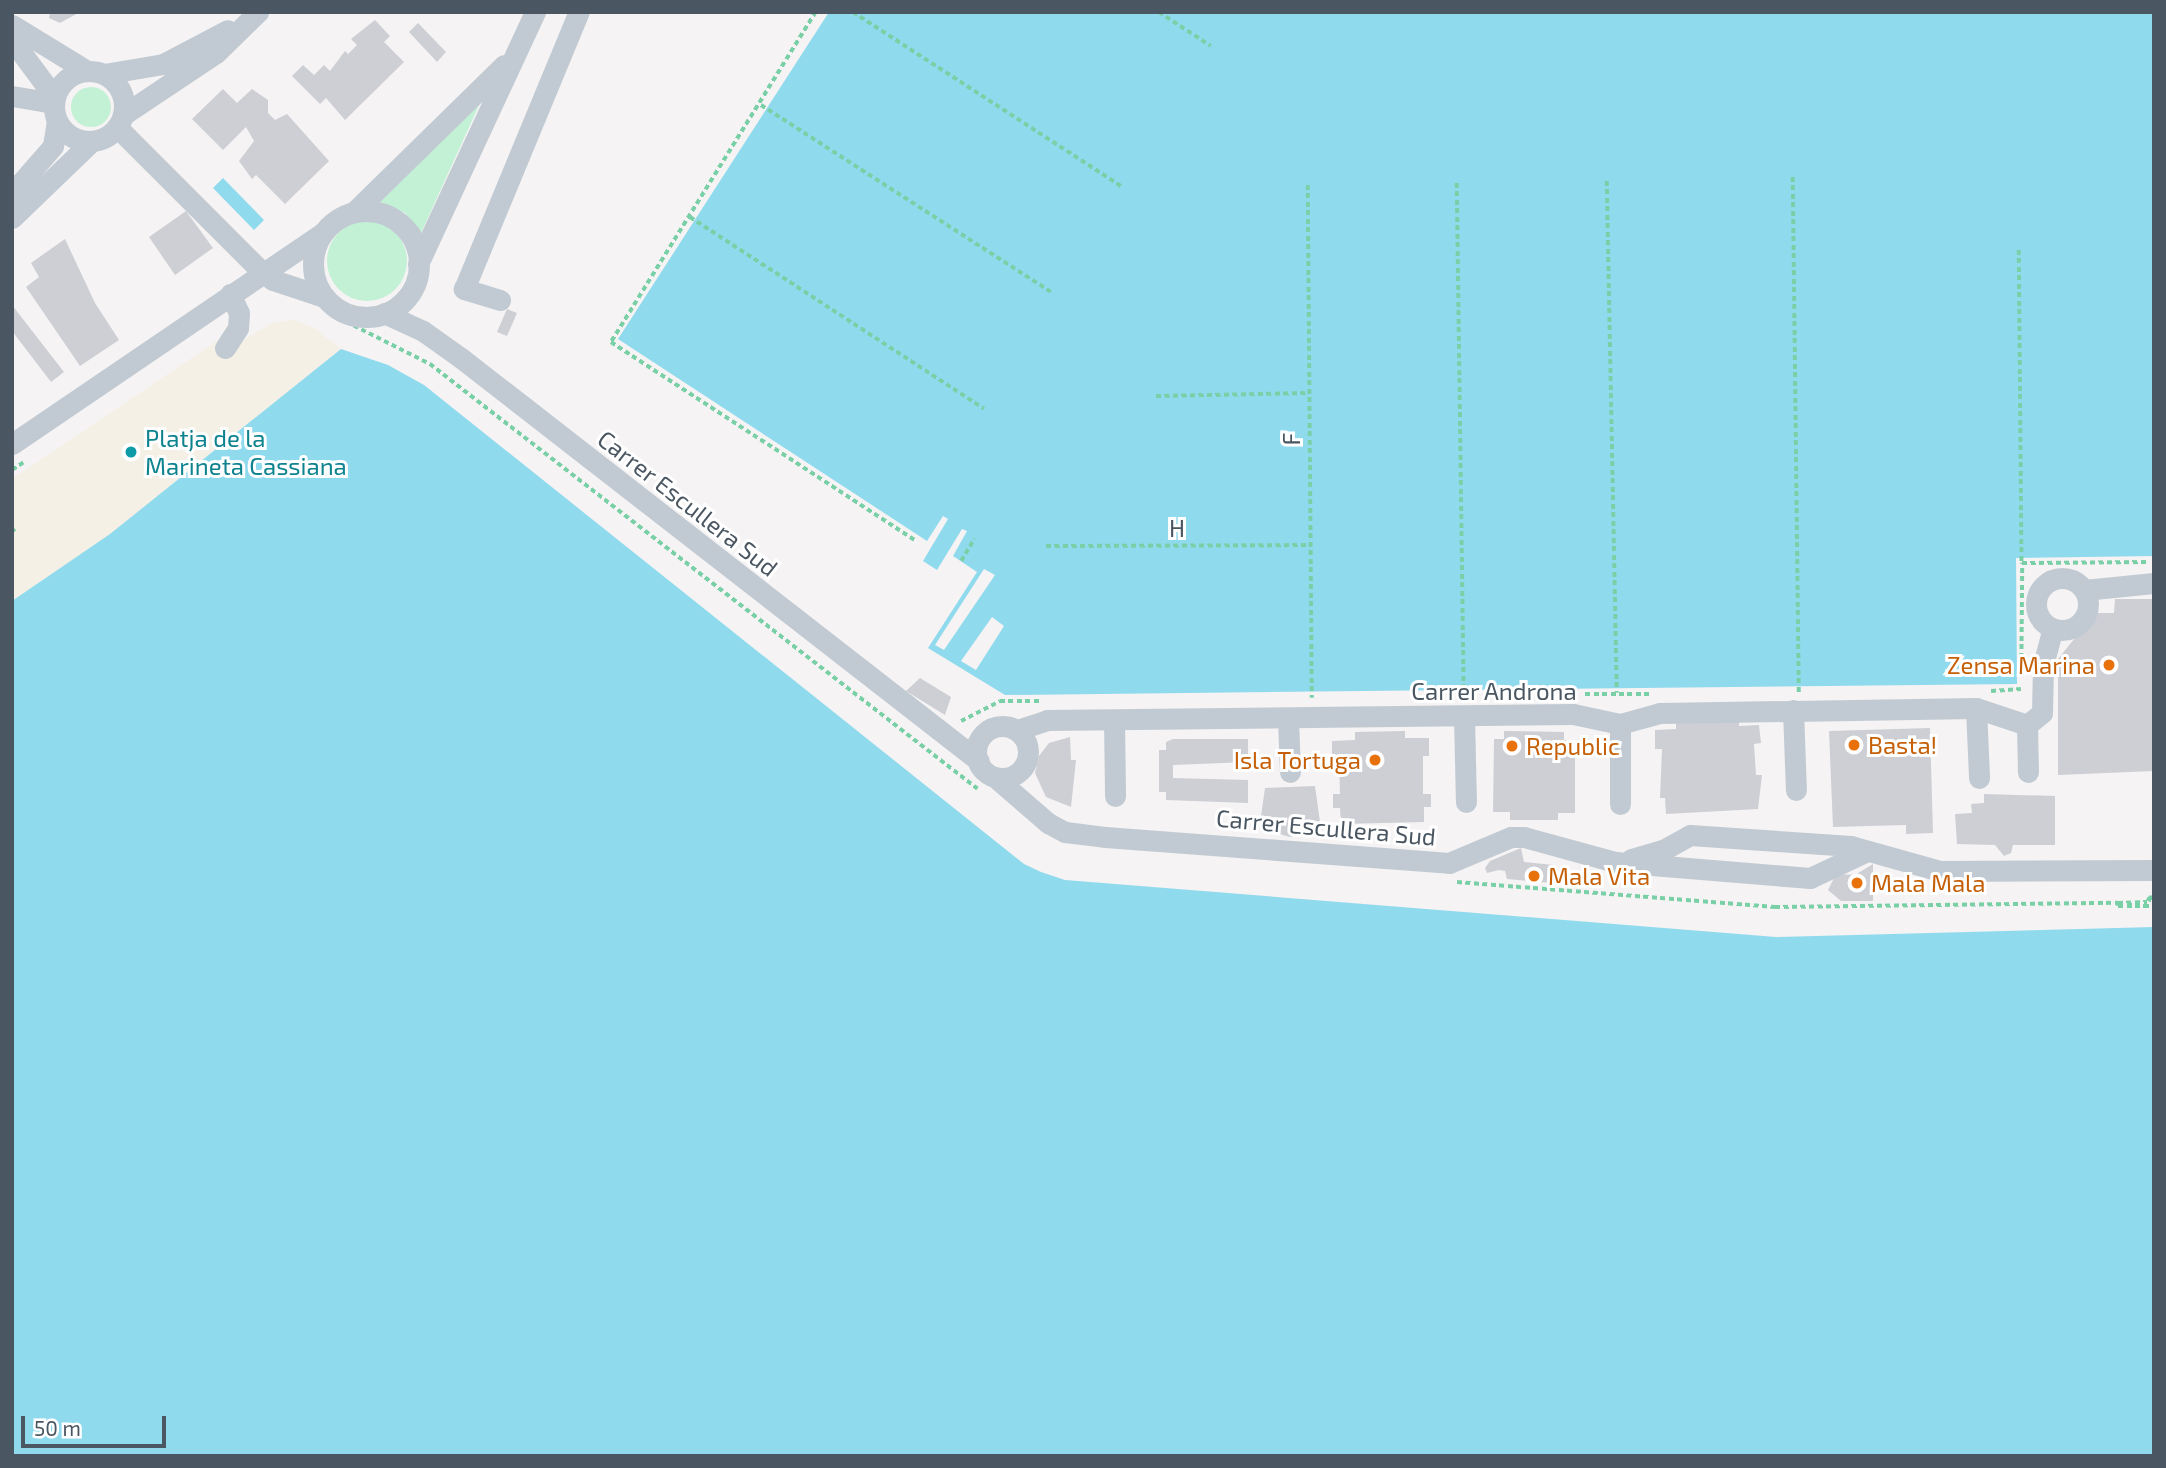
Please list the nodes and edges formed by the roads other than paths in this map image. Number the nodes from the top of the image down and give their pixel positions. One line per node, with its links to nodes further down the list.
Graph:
1 (535, 12): 6 (street)
2 (579, 12): 21 (street)
3 (252, 17): 7 (street); 10 (street)
4 (12, 25): 7 (street)
5 (12, 40): 9 (street)
6 (513, 57): 13 (street); 16 (street)
7 (95, 72): 9 (street); 10 (street)
8 (12, 96): 9 (street)
9 (55, 107): 11 (street); 12 (street)
10 (120, 121): 11 (street); 17 (street)
11 (92, 141): 14 (street)
12 (12, 192)
13 (354, 212): 15 (street); 16 (street)
14 (12, 218)
15 (323, 233): 17 (street); 20 (street)
16 (418, 264): 19 (street)
17 (261, 271): 18 (street); 20 (street)
18 (230, 294): 24 (street); 25 (street)
19 (409, 294): 22 (street); 23 (street)
20 (324, 296): 22 (street)
21 (500, 300)
22 (384, 313): 23 (street, Carrer Escullera Sud)
23 (423, 331): 32 (street, Carrer Escullera Sud)
24 (225, 348)
25 (12, 444)
26 (2154, 583): 27 (street)
27 (2084, 590): 28 (street); 28 (street)
28 (2053, 628): 36 (street)
29 (1977, 700): 30 (street, Carrer Androna); 36 (street, Carrer Androna); 44 (street)
30 (1789, 701): 35 (street, Carrer Androna); 45 (street)
31 (1464, 716): 33 (street, Carrer Androna); 35 (street, Carrer Androna); 47 (street)
32 (921, 717): 38 (street, Carrer Escullera Sud); 39 (street, Carrer Escullera Sud)
33 (1287, 718): 34 (street, Carrer Androna); 41 (street)
34 (1114, 720): 37 (street, Carrer Androna); 46 (street)
35 (1620, 724): 48 (street)
36 (2027, 724): 42 (street)
37 (1017, 730): 38 (street); 40 (street)
38 (984, 734): 39 (street)
39 (979, 761): 43 (street)
40 (1023, 767): 43 (street); 49 (street)
41 (1290, 772)
42 (2028, 772)
43 (995, 777): 49 (street, Carrer Escullera Sud)
44 (1979, 778)
45 (1796, 790)
46 (1115, 796)
47 (1466, 803)
48 (1620, 804)
49 (1065, 832): 52 (street, Carrer Escullera Sud)
50 (1823, 845): 51 (street, Carrer Escullera Sud); 52 (street, Carrer Escullera Sud); 54 (street)
51 (1865, 852): 53 (street, Carrer Escullera Sud); 54 (street, Carrer Escullera Sud)
52 (1615, 862): 54 (street, Carrer Escullera Sud)
53 (2152, 867)
54 (1824, 871)

